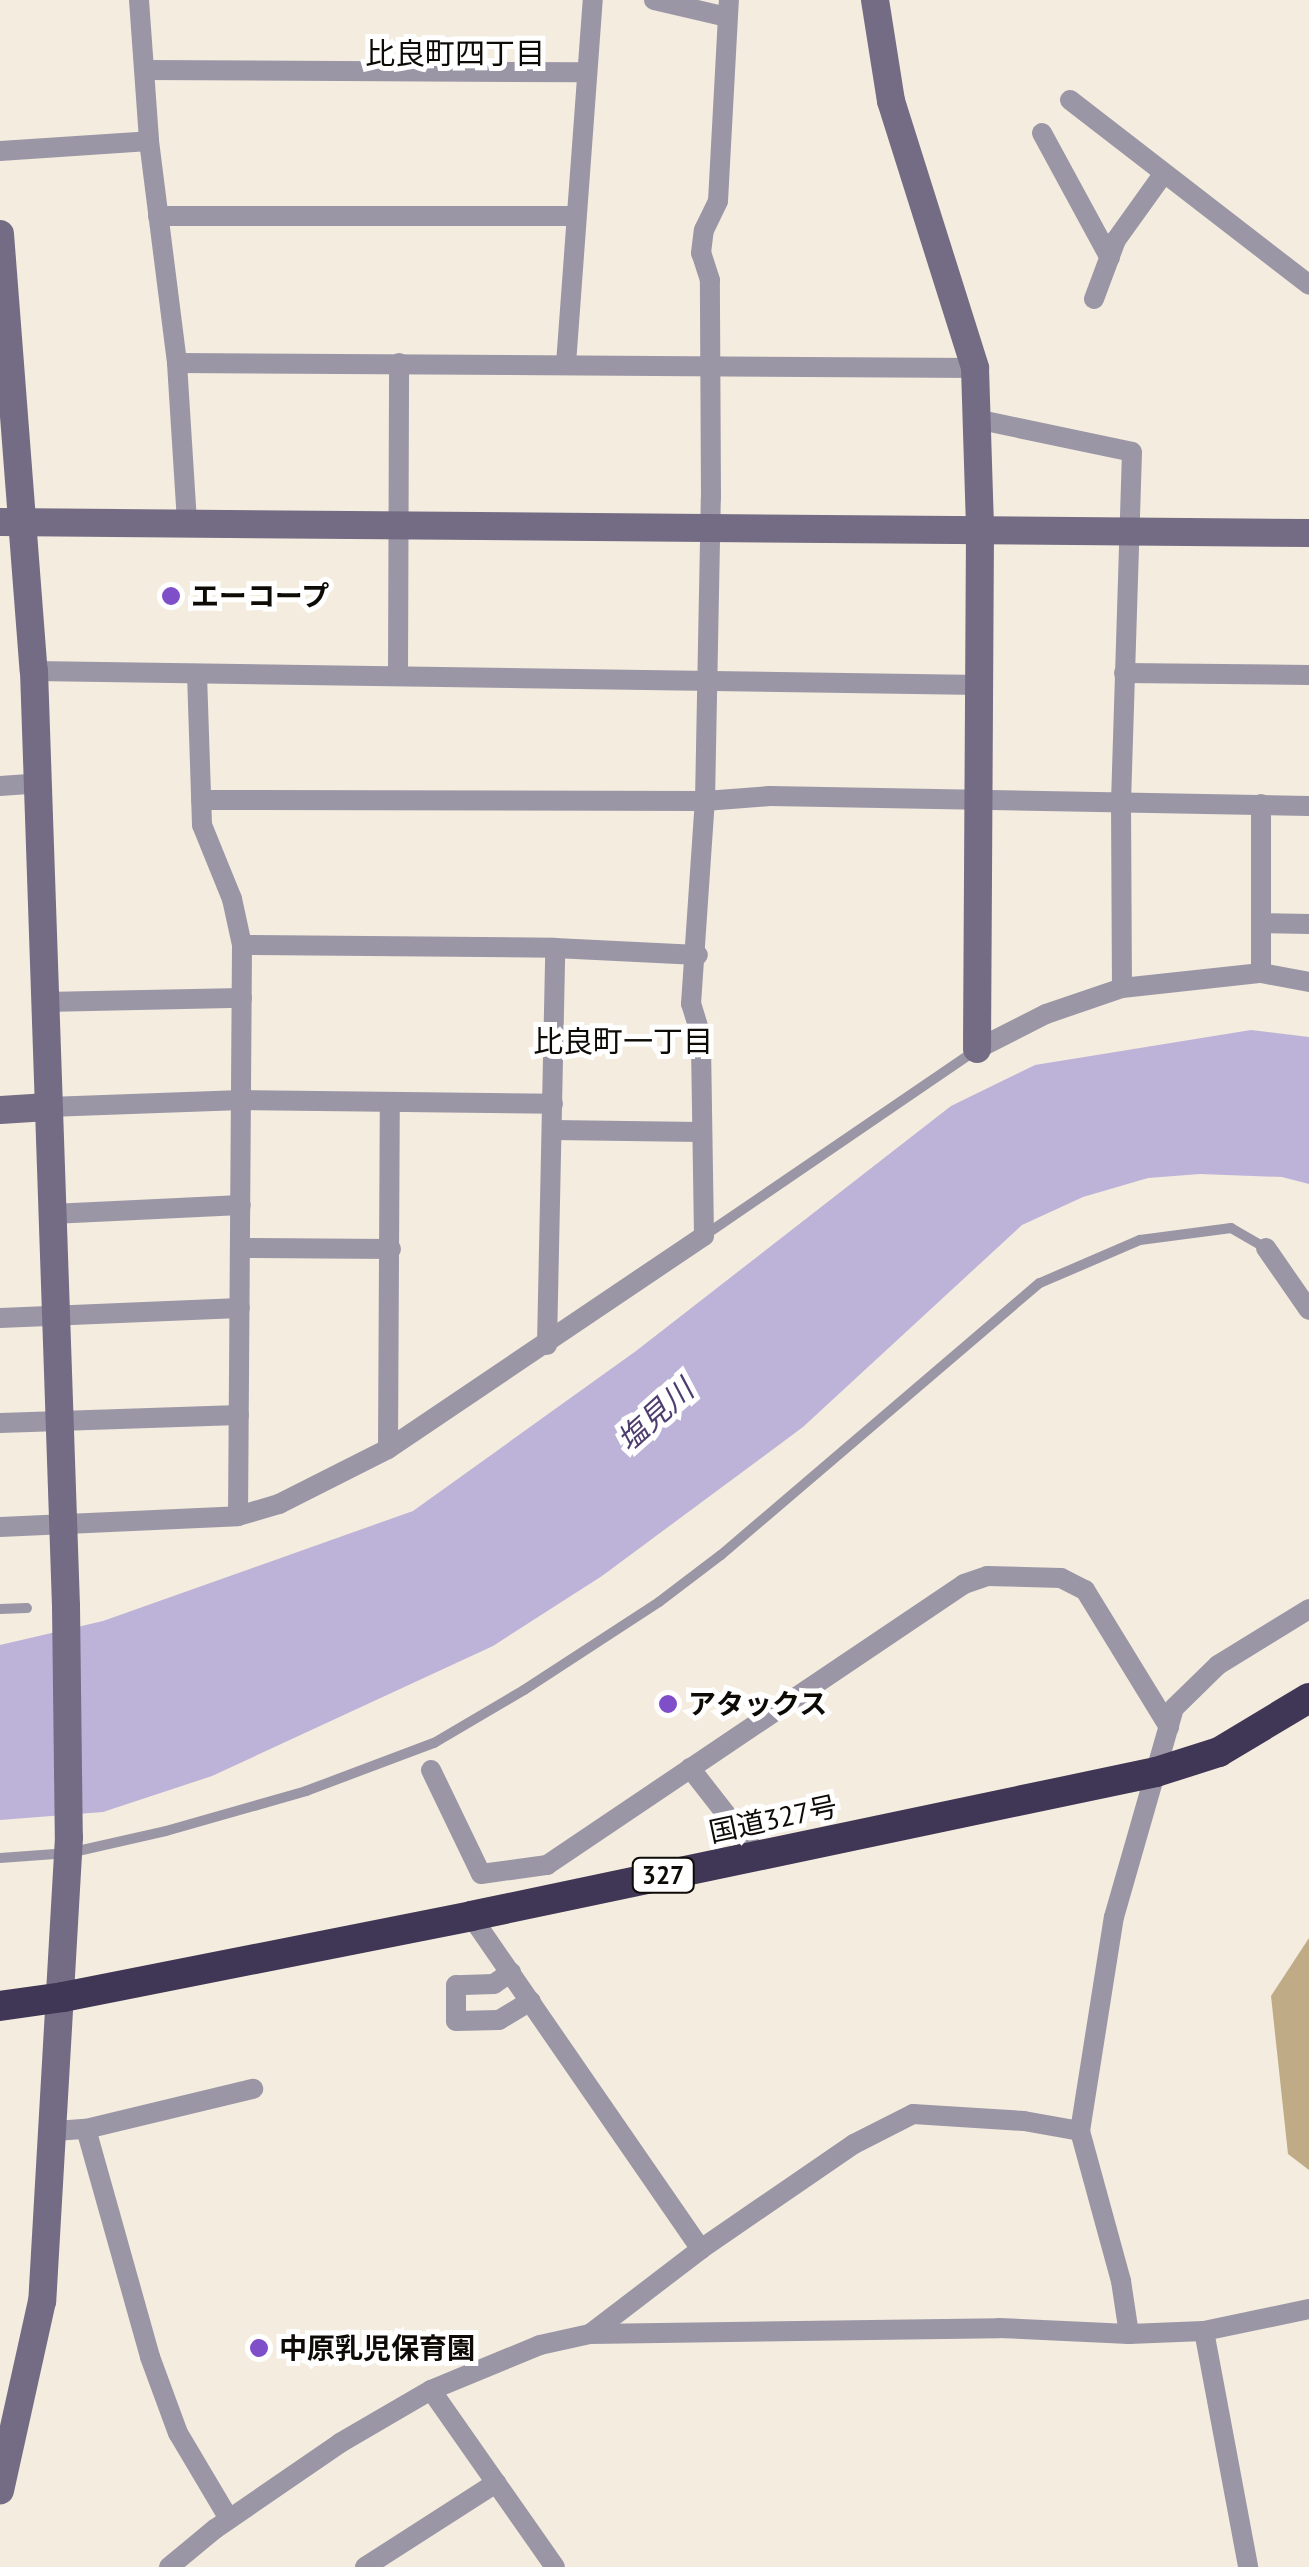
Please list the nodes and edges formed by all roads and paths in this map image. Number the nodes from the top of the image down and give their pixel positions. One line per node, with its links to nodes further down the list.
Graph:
1 (139, 0): 6 (street)
2 (593, 0): 7 (street)
3 (654, 0): 5 (street)
4 (874, 0): 23 (street)
5 (728, 8): 22 (street)
6 (145, 70): 7 (street); 10 (street)
7 (585, 72): 14 (street)
8 (1070, 100): 12 (street)
9 (1042, 133): 16 (street)
10 (149, 142): 11 (street); 13 (street)
11 (0, 151)
12 (1164, 173): 16 (street); 17 (street)
13 (158, 216): 14 (street); 19 (street)
14 (575, 216): 21 (street)
15 (0, 234): 25 (street)
16 (1110, 258): 18 (street)
17 (1309, 285)
18 (1094, 300)
19 (177, 363): 20 (street); 26 (street)
20 (399, 363): 21 (street); 27 (street)
21 (566, 364): 22 (street)
22 (713, 364): 23 (street); 28 (street)
23 (975, 368): 24 (street)
24 (976, 419): 29 (street); 30 (street)
25 (11, 522): 26 (street); 32 (street)
26 (187, 522): 27 (street)
27 (399, 526): 28 (street); 36 (street)
28 (710, 526): 29 (street); 37 (street)
29 (980, 529): 30 (street); 38 (street)
30 (1129, 529): 31 (street); 33 (street)
31 (1309, 532)
32 (34, 671): 34 (street); 39 (street)
33 (1124, 673): 35 (street); 43 (street)
34 (197, 674): 36 (street); 41 (street)
35 (1309, 675)
36 (398, 676): 37 (street)
37 (706, 679): 38 (street); 42 (street)
38 (980, 685): 44 (street)
39 (38, 783): 40 (street); 56 (street)
40 (0, 786)
41 (201, 800): 42 (street); 49 (street)
42 (705, 801): 44 (street); 51 (street)
43 (1121, 803): 44 (street); 45 (street); 54 (street)
44 (978, 804): 57 (street)
45 (1261, 804): 46 (street); 47 (street)
46 (1309, 806)
47 (1263, 923): 48 (street); 52 (street)
48 (1309, 924)
49 (242, 945): 50 (street); 55 (street)
50 (555, 948): 51 (street); 60 (street)
51 (698, 955): 64 (street)
52 (1261, 972): 53 (street); 54 (street)
53 (1309, 982)
54 (1122, 988): 57 (street)
55 (242, 998): 56 (street); 58 (street)
56 (45, 1002): 61 (street)
57 (977, 1049): 67 (lane)
58 (242, 1100): 59 (street); 61 (street); 65 (street)
59 (390, 1102): 60 (street); 70 (street)
60 (553, 1104): 63 (street)
61 (48, 1107): 62 (street); 66 (street)
62 (0, 1110)
63 (553, 1130): 64 (street); 75 (street)
64 (700, 1132): 67 (street)
65 (241, 1205): 66 (street); 68 (street)
66 (52, 1214): 73 (street)
67 (704, 1236): 75 (street)
68 (240, 1248): 70 (street); 71 (street)
69 (1266, 1248): 72 (street); 91 (lane)
70 (391, 1249): 79 (street)
71 (240, 1308): 73 (street); 76 (street)
72 (1309, 1310)
73 (56, 1316): 74 (street); 77 (street)
74 (0, 1318)
75 (548, 1345): 79 (street)
76 (239, 1415): 77 (street); 80 (street)
77 (58, 1421): 78 (street); 81 (street)
78 (0, 1423)
79 (388, 1448): 80 (street)
80 (238, 1516): 81 (street)
81 (61, 1524): 82 (street); 91 (street)
82 (0, 1527)
83 (27, 1608): 84 (lane)
84 (0, 1609)
85 (1309, 1610): 87 (street)
86 (1309, 1698): 90 (highway, 国道327号 / 327)
87 (1169, 1727): 88 (street); 90 (street)
88 (690, 1768): 89 (street); 92 (street)
89 (431, 1770)
90 (1156, 1772): 92 (highway, 国道327号 / 327); 101 (street)
91 (69, 1845): 93 (lane); 96 (street)
92 (758, 1856): 94 (highway, 国道327号 / 327)
93 (0, 1858)
94 (472, 1916): 95 (street); 96 (highway, 国道327号 / 327)
95 (511, 1972): 97 (street); 97 (street)
96 (63, 1997): 98 (highway, 国道327号 / 327); 102 (street)
97 (531, 2001): 103 (street)
98 (0, 2006)
99 (253, 2089): 100 (street)
100 (86, 2130): 102 (street); 111 (street)
101 (1080, 2130): 103 (street); 107 (street)
102 (55, 2131): 110 (street)
103 (701, 2249): 106 (street)
104 (1309, 2309): 105 (street)
105 (1204, 2331): 107 (street); 115 (street)
106 (590, 2334): 107 (street); 108 (street)
107 (1130, 2334)
108 (431, 2390): 109 (street); 111 (street)
109 (496, 2483): 113 (street); 114 (street)
110 (0, 2490)
111 (228, 2519): 112 (street)
112 (169, 2567)
113 (365, 2567)
114 (555, 2567)
115 (1248, 2567)

